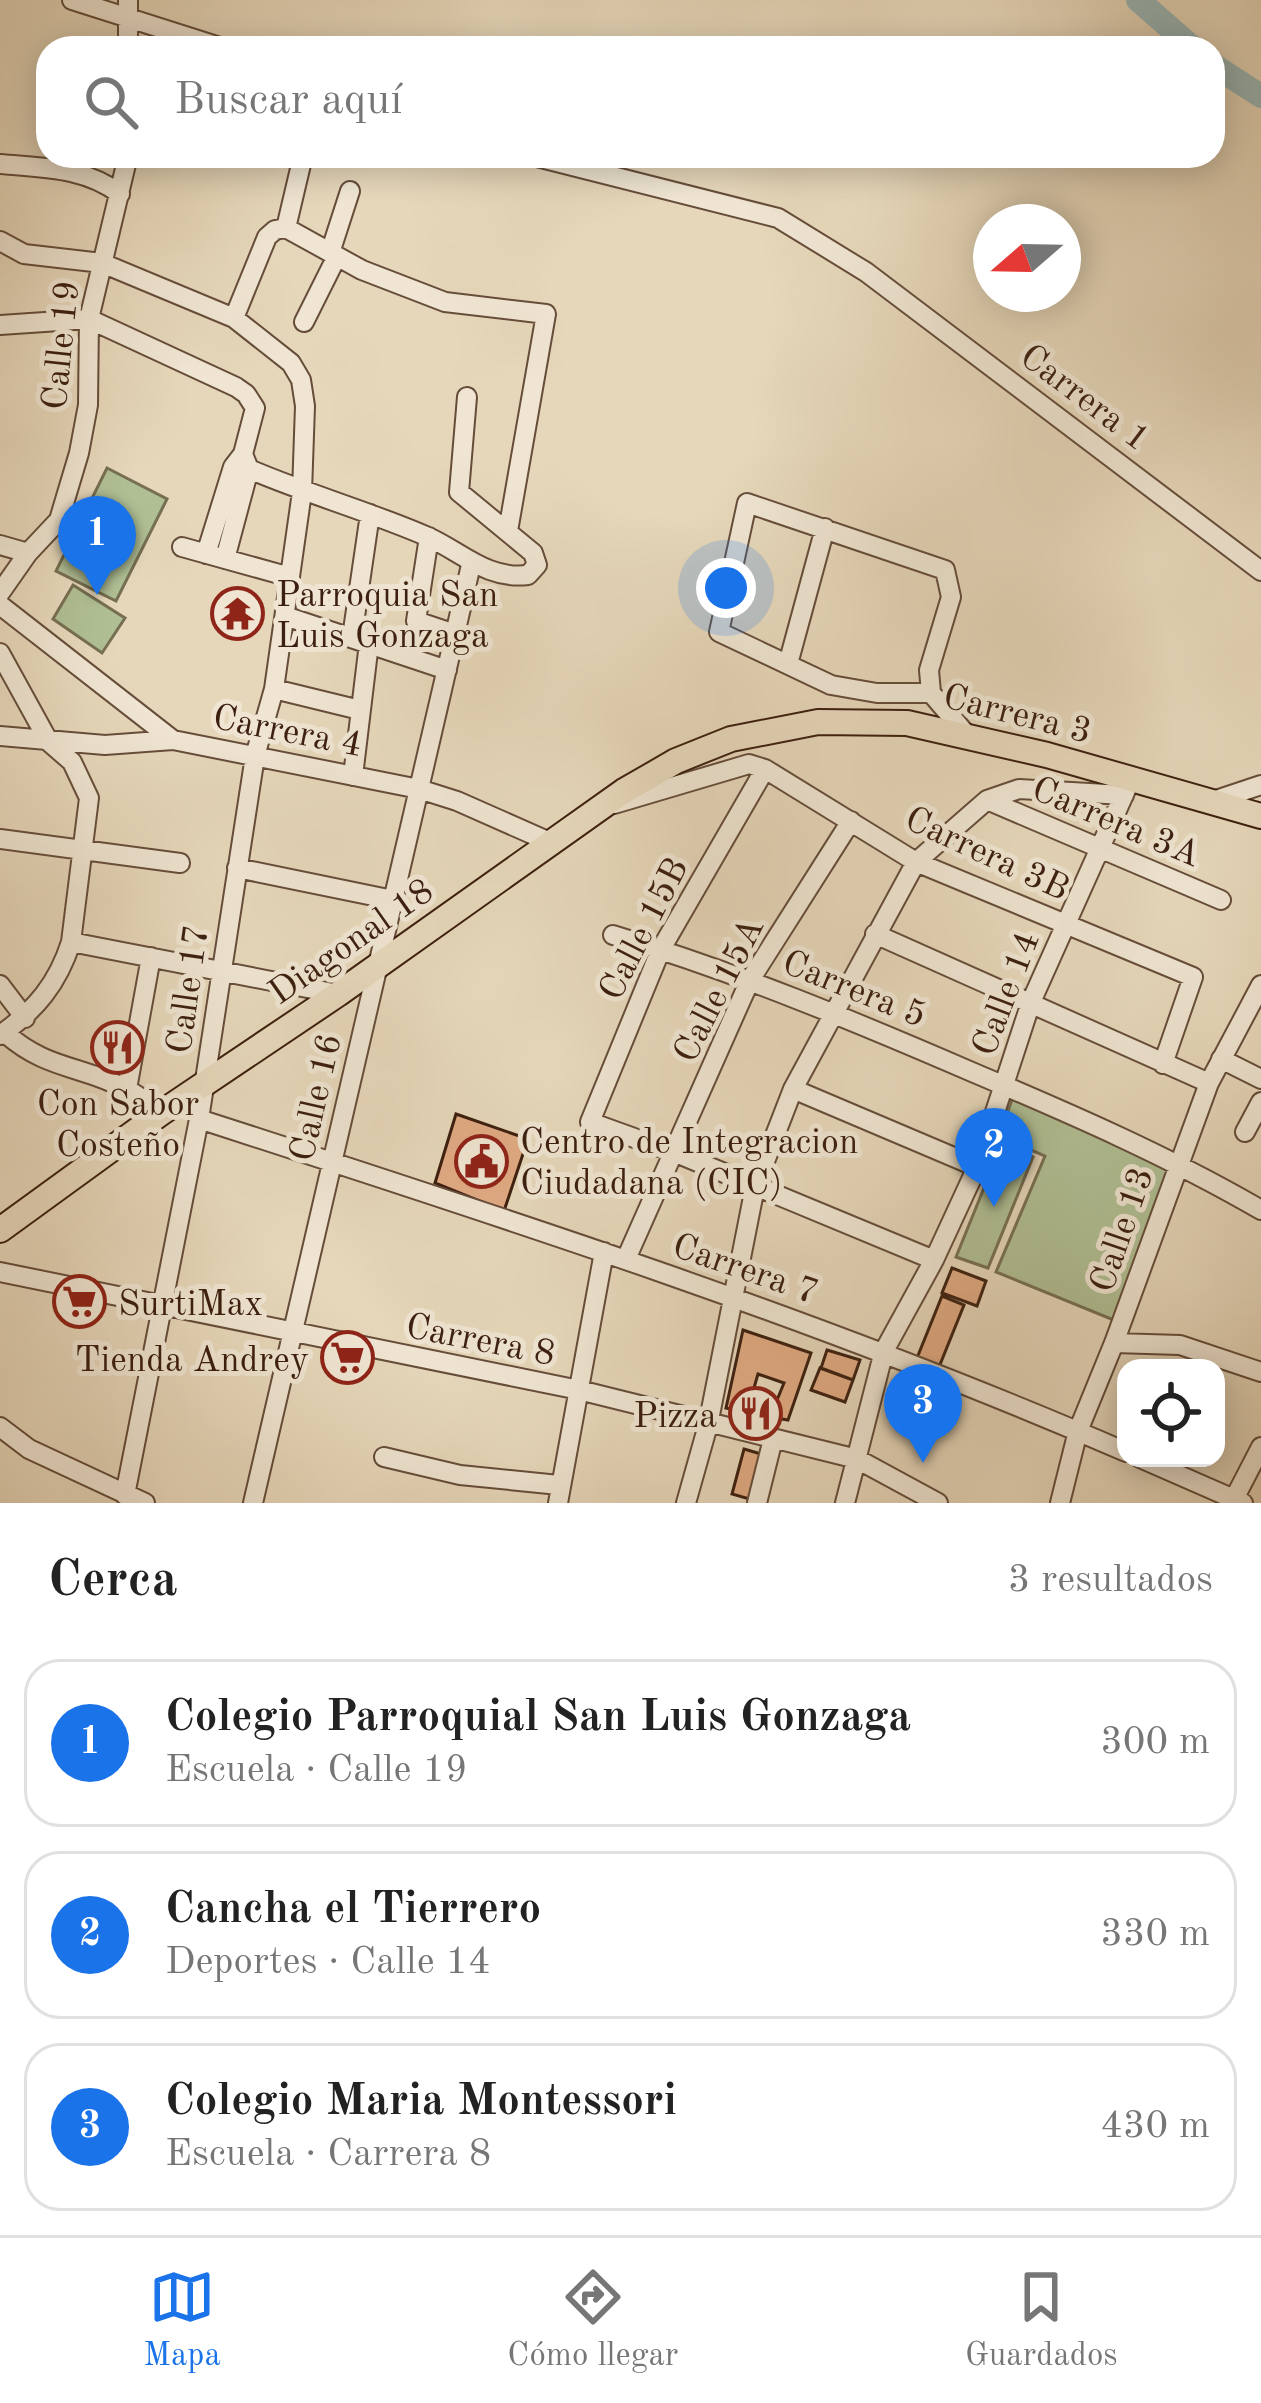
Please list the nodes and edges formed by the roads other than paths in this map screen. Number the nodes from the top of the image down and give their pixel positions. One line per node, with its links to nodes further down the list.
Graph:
1 (72, 0): 2 (street)
2 (127, 7): 3 (street)
3 (195, 36)
4 (0, 164): 5 (street)
5 (36, 168)
6 (38, 168): 11 (street)
7 (125, 168): 11 (street, Calle 19)
8 (299, 168): 12 (street)
9 (580, 168): 32 (street, Carrera 1)
10 (350, 191): 14 (street)
11 (119, 194): 15 (street, Calle 19)
12 (286, 228): 14 (street); 17 (street)
13 (0, 242): 15 (street, Calle 17)
14 (334, 255): 18 (street); 25 (street)
15 (102, 263): 16 (street, Calle 19); 17 (street, Calle 17)
16 (88, 319): 19 (street); 21 (street); 29 (street, Calle 19)
17 (235, 319): 22 (street, Calle 17)
18 (304, 322)
19 (0, 325)
20 (467, 398): 25 (street)
21 (246, 462): 22 (street); 30 (street)
22 (302, 492): 23 (street); 33 (street, Calle 17)
23 (370, 514): 26 (street); 38 (street)
24 (825, 527): 40 (street); 40 (street); 43 (street)
25 (508, 531): 31 (street)
26 (429, 537): 31 (street); 37 (street)
27 (0, 545): 29 (street)
28 (182, 547): 30 (street)
29 (28, 553): 34 (street, Calle 19)
30 (216, 556): 33 (street)
31 (471, 565): 37 (street, Calle 16)
32 (1261, 571)
33 (290, 578): 36 (street, Calle 17)
34 (0, 593)
35 (0, 605): 48 (street)
36 (285, 616): 38 (street); 42 (street, Calle 17)
37 (455, 634): 41 (street, Calle 16)
38 (360, 640): 41 (street); 44 (street)
39 (0, 653): 49 (street)
40 (788, 664): 43 (street)
41 (447, 670): 55 (street, Calle 16)
42 (274, 689): 44 (street); 50 (street, Calle 17)
43 (931, 694): 46 (street)
44 (360, 710): 52 (street)
45 (753, 733): 46 (main road, Carrera 3); 58 (main road, Diagonal 18)
46 (966, 734): 54 (main road, Carrera 3)
47 (0, 736): 49 (street, Carrera 4)
48 (173, 740): 49 (street, Carrera 4); 50 (street, Carrera 4)
49 (49, 742): 64 (street)
50 (255, 756): 52 (street, Carrera 4); 67 (street, Calle 17)
51 (765, 769): 58 (street); 60 (street, Carrera 3B); 74 (street, Calle 15B)
52 (353, 776): 55 (street, Carrera 4)
53 (1261, 785): 57 (street)
54 (1128, 787): 56 (street); 57 (main road, Carrera 3); 63 (street, Calle 14)
55 (419, 790): 62 (street, Carrera 4); 68 (street, Calle 16)
56 (987, 800): 63 (street, Carrera 3A); 66 (street)
57 (1213, 801): 59 (main road, Carrera 3)
58 (600, 808): 62 (main road, Diagonal 18)
59 (1261, 815)
60 (851, 821): 66 (street, Carrera 3B); 78 (street, Calle 15A)
61 (0, 839): 64 (street)
62 (552, 843): 76 (main road, Diagonal 18)
63 (1098, 848): 69 (street, Carrera 3A); 70 (street, Calle 14)
64 (84, 850): 65 (street); 73 (street)
65 (180, 862)
66 (916, 862): 70 (street, Carrera 3B); 71 (street)
67 (237, 868): 68 (street); 77 (street, Calle 17)
68 (393, 900): 76 (street, Calle 16)
69 (1220, 900)
70 (1066, 926): 82 (street, Calle 14); 87 (street, Carrera 3B)
71 (874, 934): 82 (street); 83 (street)
72 (613, 935): 74 (street, Carrera 5)
73 (71, 942): 75 (street); 84 (street)
74 (661, 950): 78 (street, Carrera 5); 98 (street, Calle 15B)
75 (151, 957): 77 (street); 92 (street)
76 (379, 964): 81 (main road, Diagonal 18); 99 (street, Calle 16)
77 (220, 971): 81 (street); 89 (street, Calle 17)
78 (750, 980): 83 (street, Carrera 5); 98 (street, Calle 15A)
79 (0, 986): 84 (street)
80 (1261, 986): 86 (street, Calle 13)
81 (338, 994): 89 (main road, Diagonal 18)
82 (1031, 1002): 87 (street); 91 (street, Calle 14)
83 (837, 1014): 91 (street, Carrera 5); 93 (street)
84 (25, 1018): 85 (street)
85 (2, 1033): 92 (street)
86 (1221, 1059): 88 (street); 90 (street, Calle 13)
87 (1162, 1064): 90 (street)
88 (1261, 1079)
89 (206, 1081): 95 (main road, Diagonal 18); 96 (street, Calle 17)
90 (1209, 1083): 100 (street, Calle 13)
91 (1004, 1085): 100 (street, Carrera 5); 101 (street, Calle 14)
92 (127, 1089): 95 (street)
93 (794, 1089): 101 (street); 102 (street)
94 (1261, 1102): 97 (street)
95 (161, 1113): 104 (main road, Diagonal 18)
96 (200, 1119): 99 (street, Carrera 7); 110 (street, Calle 17)
97 (1245, 1132)
98 (676, 1153): 102 (street); 106 (street, Calle 15A)
99 (332, 1162): 105 (street, Carrera 7); 111 (street, Calle 16)
100 (1178, 1162): 103 (street, Carrera 5); 112 (street, Calle 13)
101 (977, 1167): 107 (street, Calle 14)
102 (755, 1186): 107 (street); 109 (street)
103 (1261, 1210)
104 (0, 1230)
105 (604, 1252): 106 (street, Carrera 7); 115 (street)
106 (626, 1259): 109 (street, Carrera 7)
107 (934, 1260): 113 (street, Calle 14)
108 (0, 1272): 110 (street, Carrera 8)
109 (732, 1297): 113 (street, Carrera 7); 116 (street)
110 (165, 1308): 111 (street, Carrera 8); 126 (street, Calle 17)
111 (292, 1334): 115 (street, Carrera 8); 130 (street, Calle 16)
112 (1114, 1343): 114 (street); 118 (street, Calle 13)
113 (884, 1351): 118 (street, Carrera 7); 123 (street, Calle 14)
114 (1261, 1372)
115 (579, 1390): 116 (street, Carrera 8); 125 (street)
116 (708, 1425): 119 (street, Carrera 8); 131 (street)
117 (0, 1427): 126 (street)
118 (1078, 1431): 121 (street, Carrera 7); 134 (street, Calle 13)
119 (773, 1439): 123 (street, Carrera 8); 132 (street)
120 (1261, 1447): 128 (street)
121 (1117, 1448)
122 (384, 1457): 125 (street)
123 (857, 1459): 127 (street, Carrera 8); 133 (street, Calle 14)
124 (1160, 1467): 128 (street)
125 (559, 1494)
126 (125, 1495): 129 (street)
127 (925, 1500)
128 (1237, 1502)
129 (146, 1503)
130 (253, 1503)
131 (686, 1503)
132 (758, 1503)
133 (845, 1503)
134 (1060, 1503)

